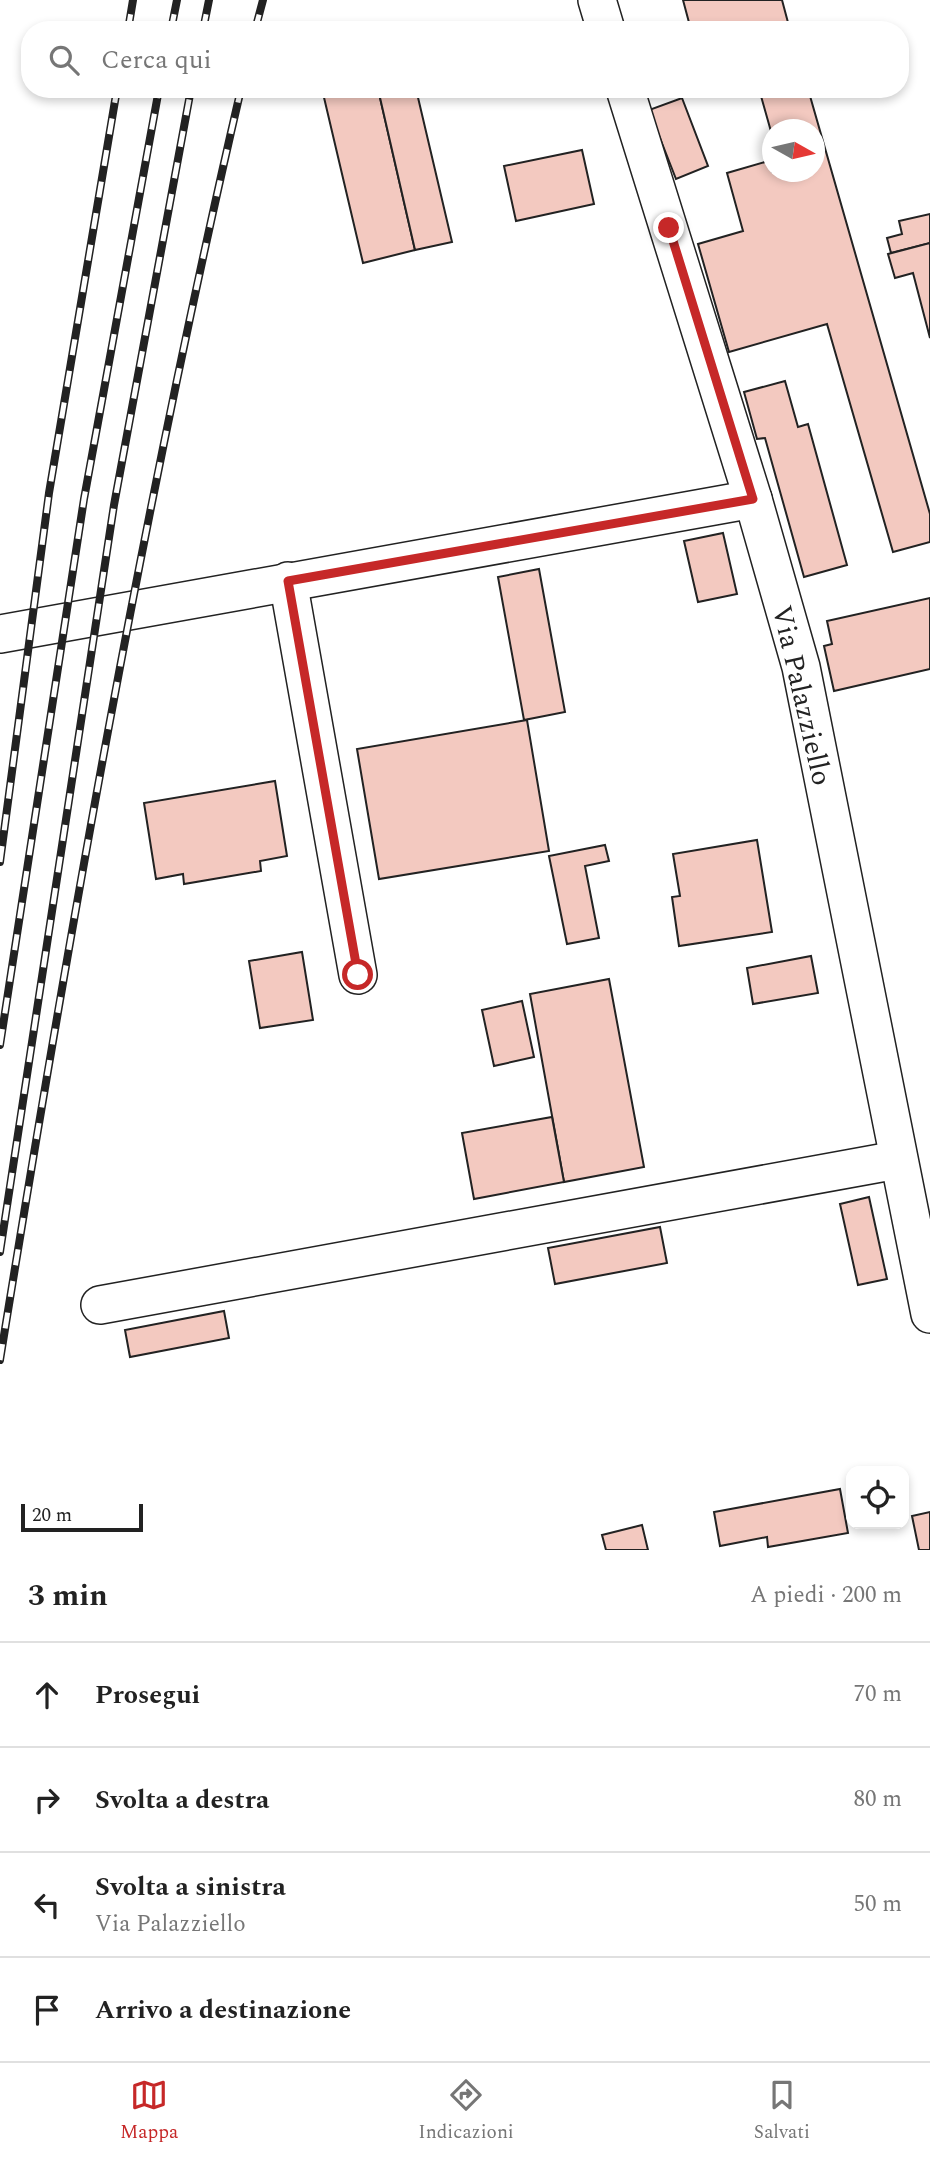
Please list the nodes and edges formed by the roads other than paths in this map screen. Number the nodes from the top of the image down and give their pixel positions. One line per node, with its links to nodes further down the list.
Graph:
1 (597, 0): 2 (street)
2 (603, 21)
3 (628, 98): 4 (street, Via Palazziello)
4 (753, 499): 5 (street); 8 (street, Via Palazziello)
5 (288, 581): 6 (street); 7 (street)
6 (0, 635)
7 (358, 975)
8 (897, 1160): 9 (street); 10 (street, Via Palazziello)
9 (100, 1305)
10 (930, 1314)

